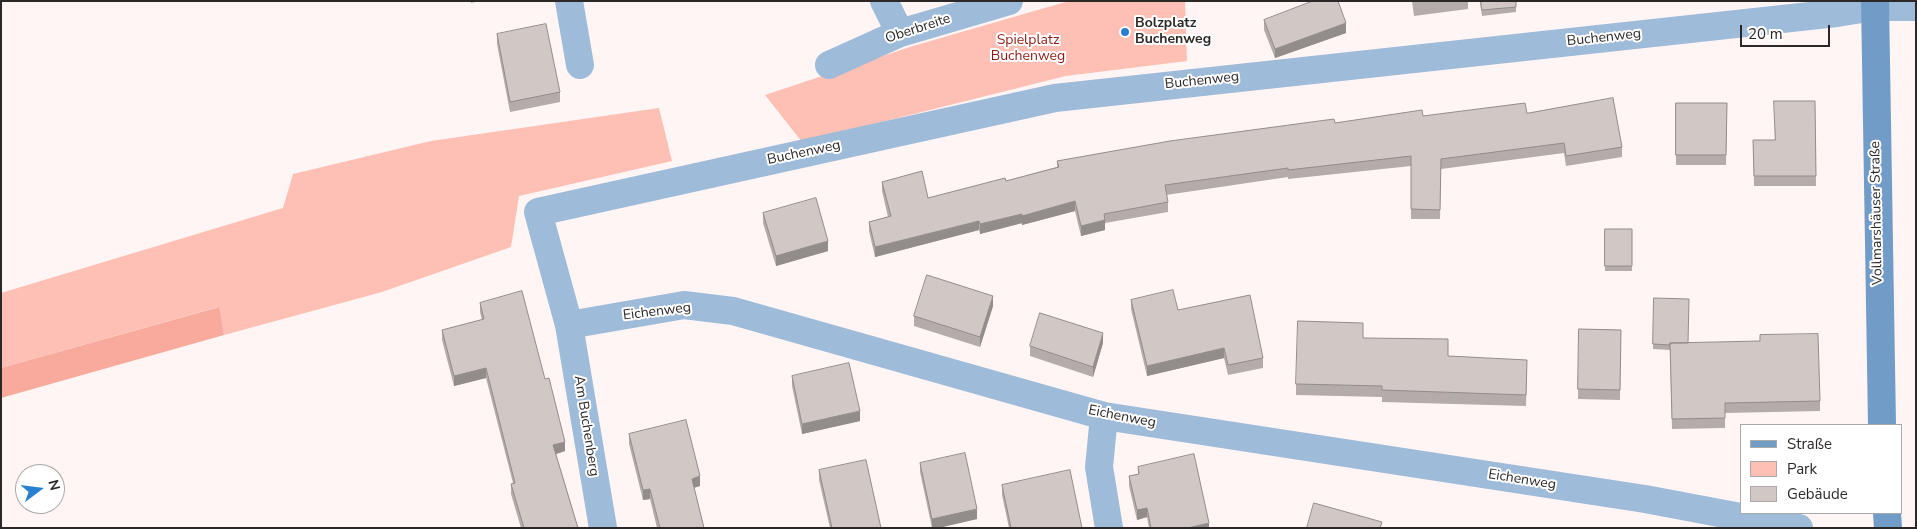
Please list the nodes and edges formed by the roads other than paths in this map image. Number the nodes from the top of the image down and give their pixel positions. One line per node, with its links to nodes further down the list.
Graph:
1 (569, 1): 7 (street)
2 (884, 1): 6 (street)
3 (1009, 1): 6 (street, Oberbreite)
4 (1874, 4): 5 (street, Buchenweg); 9 (street, Buchenweg); 11 (main road, Vollmarshäuser Straße)
5 (1916, 7)
6 (900, 33): 8 (street, Oberbreite)
7 (580, 65)
8 (829, 65)
9 (569, 325): 10 (street, Eichenweg); 13 (street, Am Buchenberg)
10 (1104, 416): 14 (street); 15 (street, Eichenweg)
11 (1882, 424)
12 (1887, 514): 16 (main road)
13 (603, 528)
14 (1109, 528)
15 (1799, 528)
16 (1888, 528)

